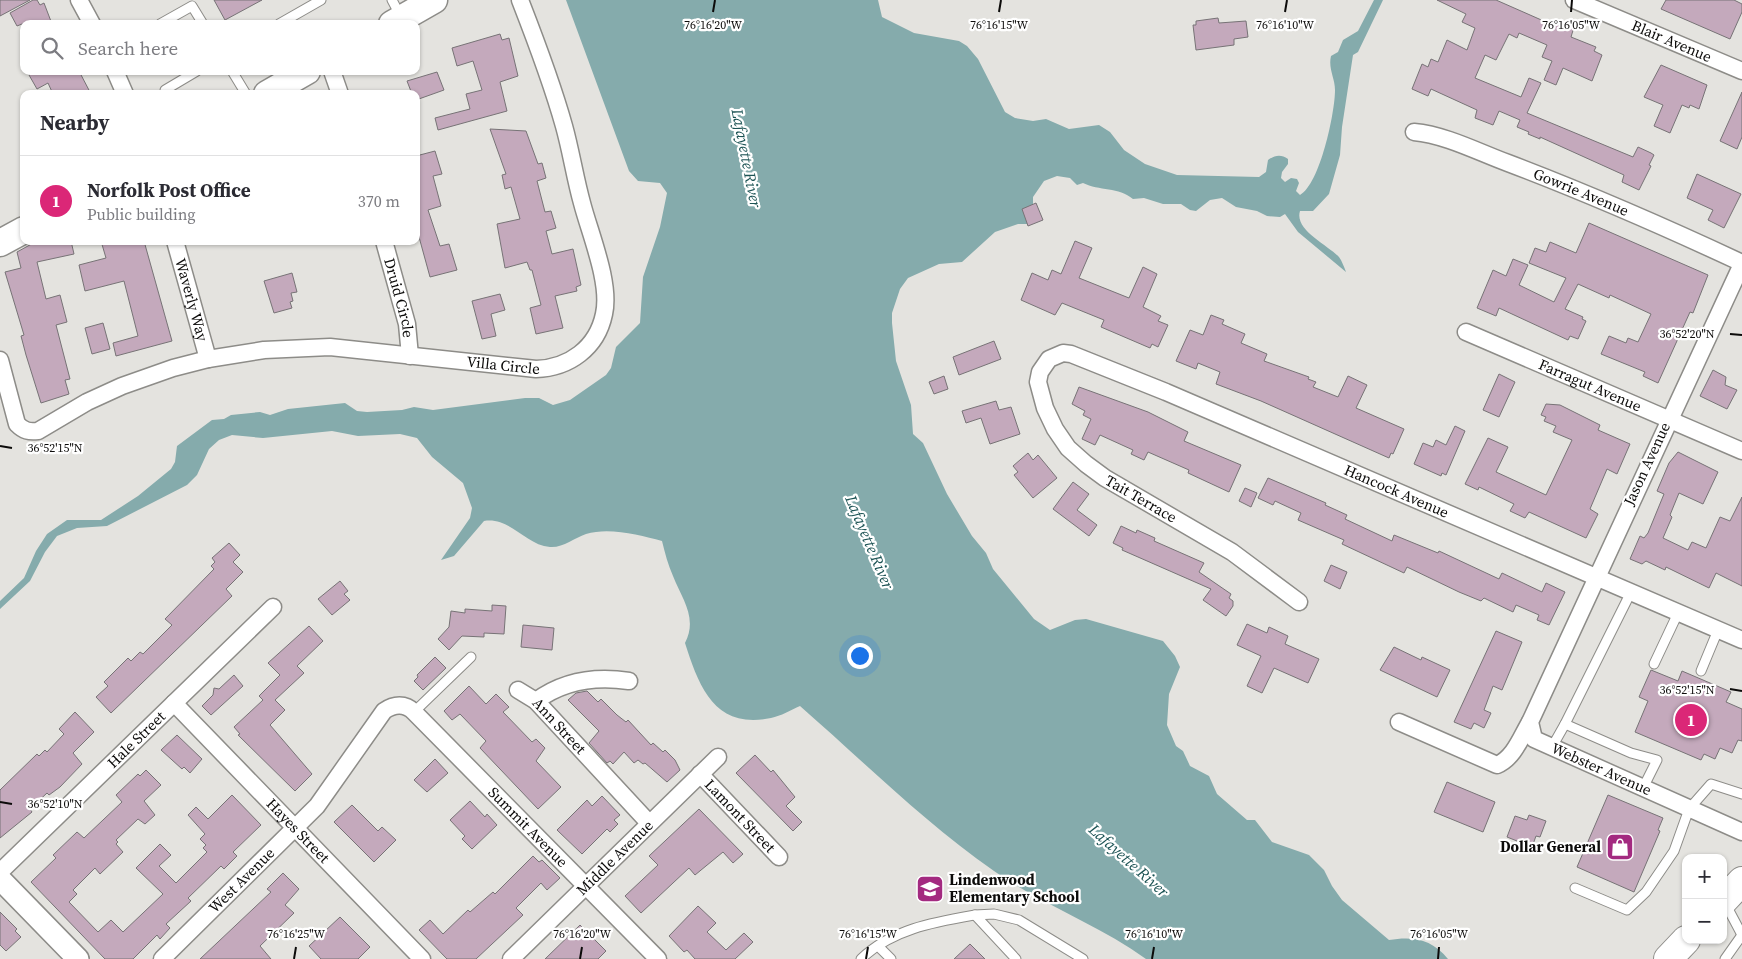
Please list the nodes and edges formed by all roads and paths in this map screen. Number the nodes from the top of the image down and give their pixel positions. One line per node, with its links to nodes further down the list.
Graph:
1 (79, 0): 7 (street)
2 (321, 0): 10 (lane)
3 (434, 0): 6 (main road)
4 (520, 0): 29 (street, Villa Circle)
5 (1574, 0): 11 (street, Blair Avenue)
6 (395, 14)
7 (90, 20)
8 (167, 20): 9 (lane)
9 (201, 20)
10 (286, 20)
11 (1742, 71)
12 (117, 75): 17 (street)
13 (190, 75): 18 (lane)
14 (234, 75): 19 (lane)
15 (300, 75): 20 (main road)
16 (333, 75): 21 (street)
17 (123, 90)
18 (165, 90)
19 (244, 90)
20 (274, 90)
21 (339, 90)
22 (1414, 132): 27 (street, Gowrie Avenue)
23 (20, 232): 24 (main road)
24 (0, 243)
25 (176, 245): 30 (street, Waverly Way)
26 (385, 245): 29 (street, Druid Circle)
27 (1742, 263): 33 (street, Jason Avenue)
28 (1466, 332): 33 (street, Farragut Avenue)
29 (410, 356): 30 (street, Villa Circle)
30 (208, 359): 32 (street, Villa Circle)
31 (1048, 359): 35 (street, Hancock Avenue); 37 (street, Tait Terrace)
32 (0, 360)
33 (1668, 419): 34 (street, Farragut Avenue); 35 (street, Jason Avenue)
34 (1742, 451)
35 (1596, 577): 36 (street, Hancock Avenue); 52 (street, Jason Avenue)
36 (1631, 592): 39 (street, Hancock Avenue); 53 (lane)
37 (1299, 602)
38 (273, 607): 48 (street, Hale Street)
39 (1678, 612): 40 (street, Hancock Avenue); 43 (lane)
40 (1718, 630): 41 (street, Hancock Avenue); 44 (lane)
41 (1742, 640)
42 (471, 657): 50 (lane)
43 (1654, 664)
44 (1701, 671)
45 (629, 681): 47 (street, Ann Street)
46 (518, 690): 47 (street)
47 (536, 701): 60 (street, Ann Street)
48 (174, 703): 61 (street, Hayes Street); 64 (street, Hale Street)
49 (393, 706): 50 (street, Summit Avenue); 61 (street, West Avenue)
50 (414, 712): 67 (street, Summit Avenue)
51 (1399, 722): 52 (street)
52 (1530, 722): 54 (street, Webster Avenue)
53 (1565, 724): 54 (lane); 57 (lane)
54 (1552, 747): 57 (street, Webster Avenue)
55 (718, 757): 56 (street, Middle Avenue)
56 (700, 774): 60 (street, Middle Avenue); 63 (street, Lamont Street)
57 (1643, 788): 59 (street, Webster Avenue)
58 (1742, 794): 59 (lane)
59 (1689, 808): 62 (street, Webster Avenue); 68 (lane)
60 (650, 823): 67 (street, Middle Avenue)
61 (296, 829): 76 (street, West Avenue); 77 (street, Hayes Street)
62 (1742, 832)
63 (779, 857)
64 (0, 872)
65 (0, 879): 75 (street)
66 (1742, 881): 69 (highway)
67 (586, 885): 78 (street, Middle Avenue); 79 (street, Summit Avenue)
68 (1575, 888)
69 (1724, 899)
70 (1727, 907): 72 (lane)
71 (976, 915): 74 (lane); 82 (lane); 83 (lane)
72 (1742, 935): 85 (lane)
73 (1682, 944): 84 (highway)
74 (878, 946): 80 (lane); 81 (lane)
75 (78, 959)
76 (162, 959)
77 (422, 959)
78 (511, 959)
79 (658, 959)
80 (861, 959)
81 (891, 959)
82 (1016, 959)
83 (1083, 959)
84 (1668, 959)
85 (1724, 959)

